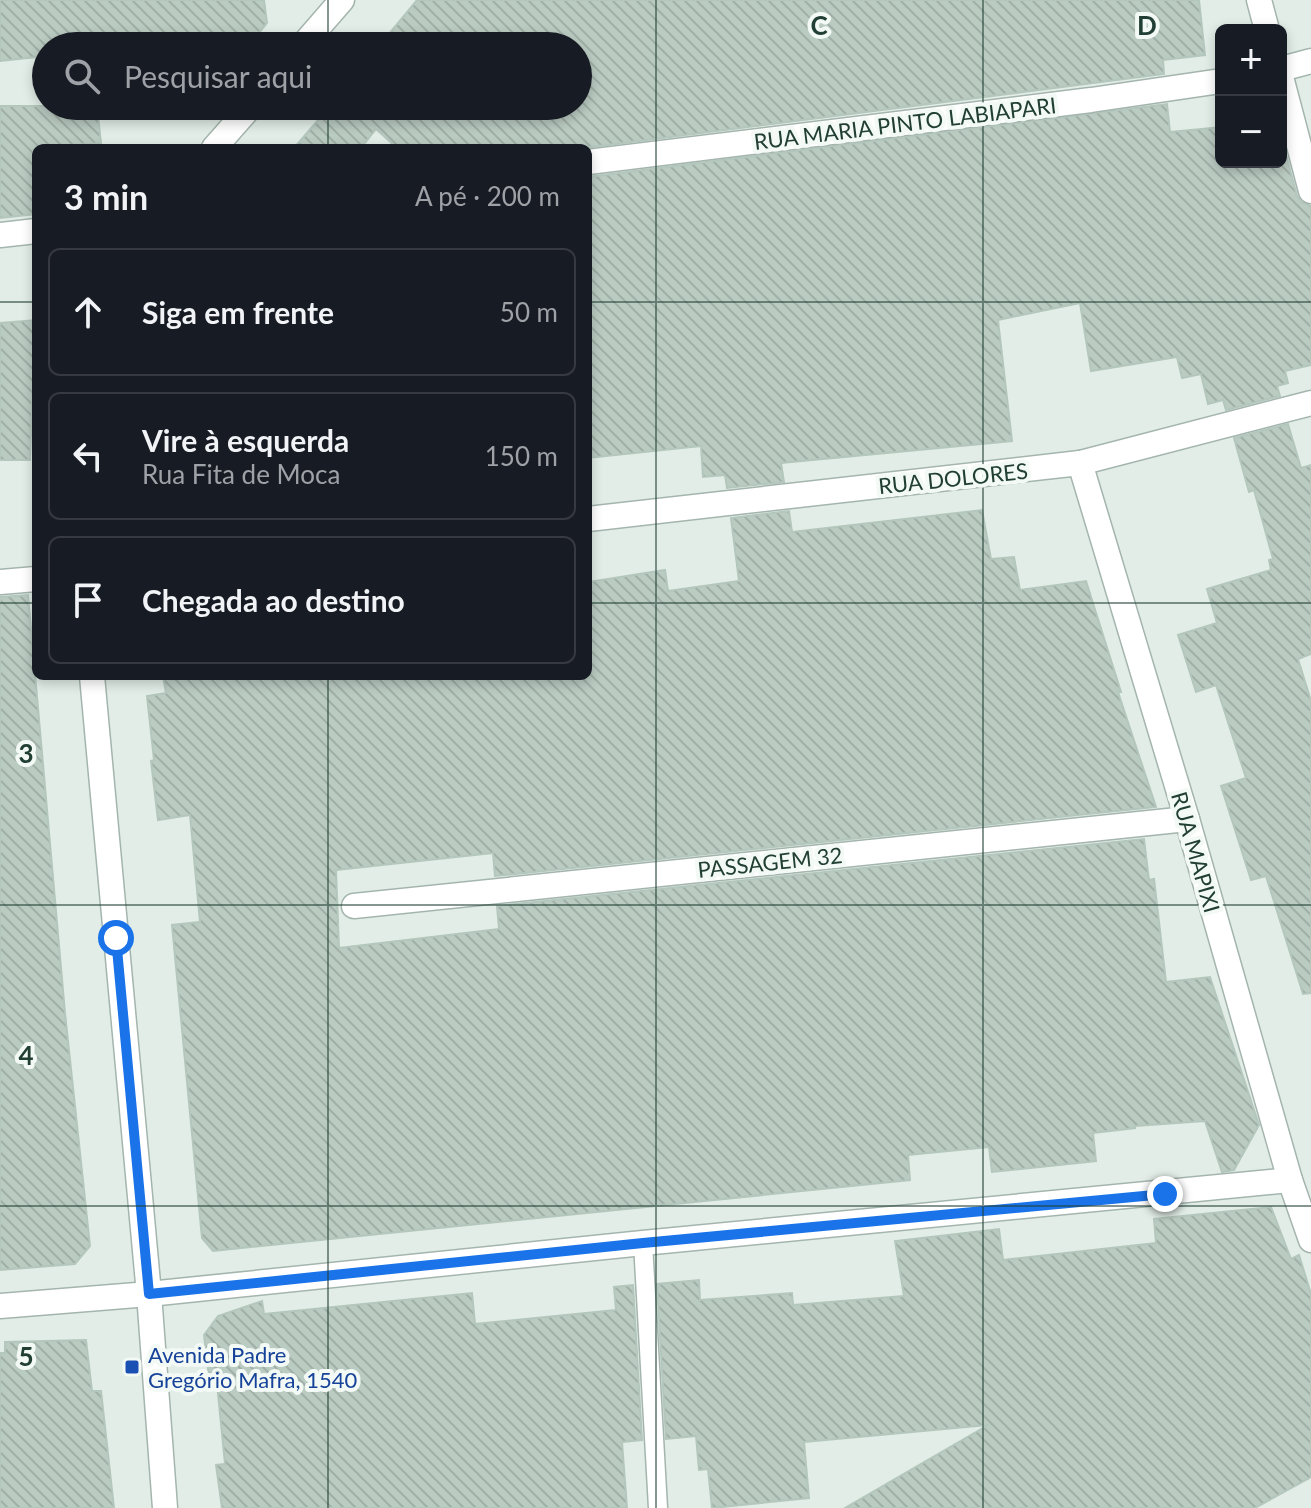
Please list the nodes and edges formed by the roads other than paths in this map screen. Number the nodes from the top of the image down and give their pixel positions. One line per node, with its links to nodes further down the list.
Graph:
1 (342, 0): 4 (street)
2 (1259, 0): 3 (street)
3 (1265, 24)
4 (314, 32)
5 (1311, 61): 6 (street)
6 (1287, 67)
7 (1215, 82): 11 (street, RUA MARIA PINTO LABIAPARI)
8 (1286, 96): 12 (street)
9 (239, 120): 10 (street)
10 (218, 144)
11 (592, 162)
12 (1311, 191)
13 (32, 231): 14 (street)
14 (0, 235)
15 (1311, 403): 16 (street, RUA DOLORES)
16 (1080, 463): 17 (street, RUA DOLORES); 21 (street, RUA MAPIXI)
17 (592, 519)
18 (32, 579): 19 (street)
19 (0, 582)
20 (92, 680): 26 (street)
21 (1187, 819): 22 (street, PASSAGEM 32); 23 (street, RUA MAPIXI)
22 (354, 906)
23 (1290, 1180): 24 (street, RUA MAPIXI); 25 (street)
24 (1311, 1240)
25 (643, 1243): 26 (street); 29 (lane)
26 (149, 1294): 27 (street); 28 (street)
27 (0, 1306)
28 (165, 1508)
29 (658, 1508)

